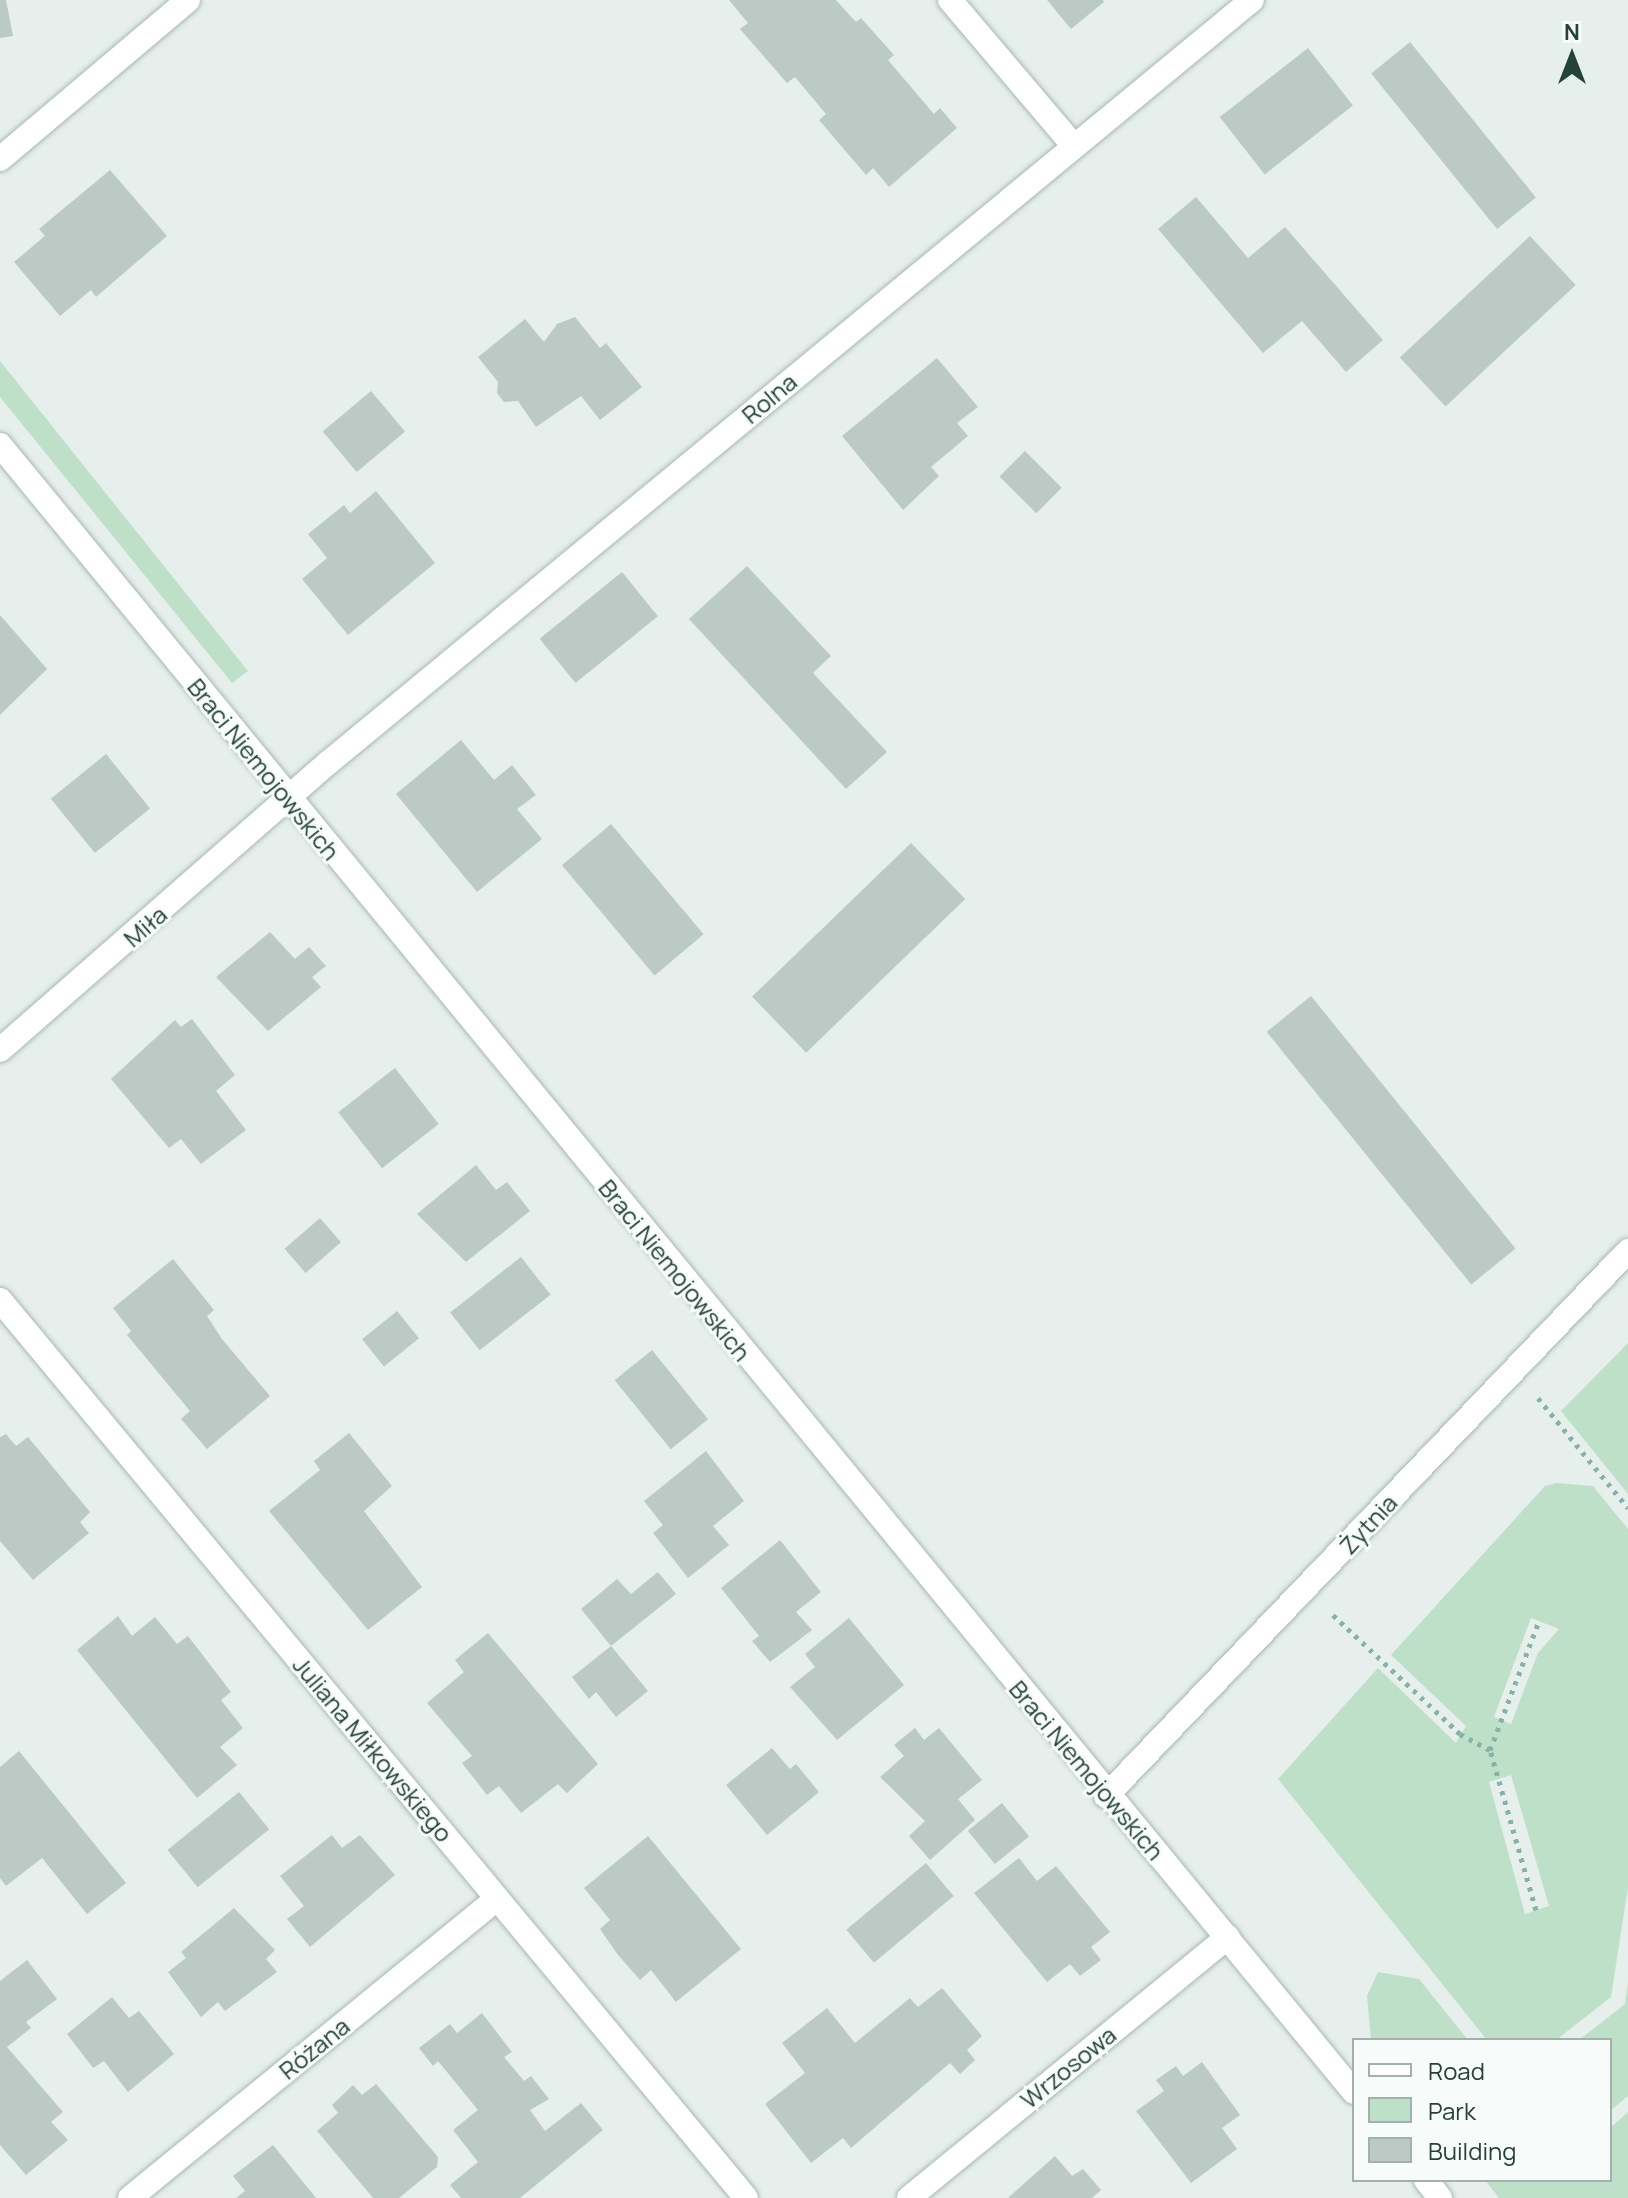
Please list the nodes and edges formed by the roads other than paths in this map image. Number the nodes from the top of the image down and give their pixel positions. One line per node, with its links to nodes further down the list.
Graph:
1 (188, 0): 5 (street)
2 (950, 0): 4 (street)
3 (1252, 0): 4 (street, Rolna)
4 (1074, 146): 7 (street, Rolna)
5 (0, 159)
6 (0, 445): 7 (street, Braci Niemojowskich)
7 (288, 799): 8 (street, Miła); 11 (street, Braci Niemojowskich)
8 (0, 1050)
9 (1628, 1251): 11 (street, Żytnia)
10 (0, 1300): 12 (street, Juliana Miłkowskiego)
11 (1106, 1796): 13 (street, Braci Niemojowskich)
12 (497, 1899): 16 (street, Różana); 17 (street, Juliana Miłkowskiego)
13 (1228, 1937): 14 (street, Braci Niemojowskich); 18 (street, Wrzosowa)
14 (1352, 2090)
15 (1428, 2182): 19 (street)
16 (130, 2198)
17 (746, 2198)
18 (909, 2198)
19 (1440, 2198)

